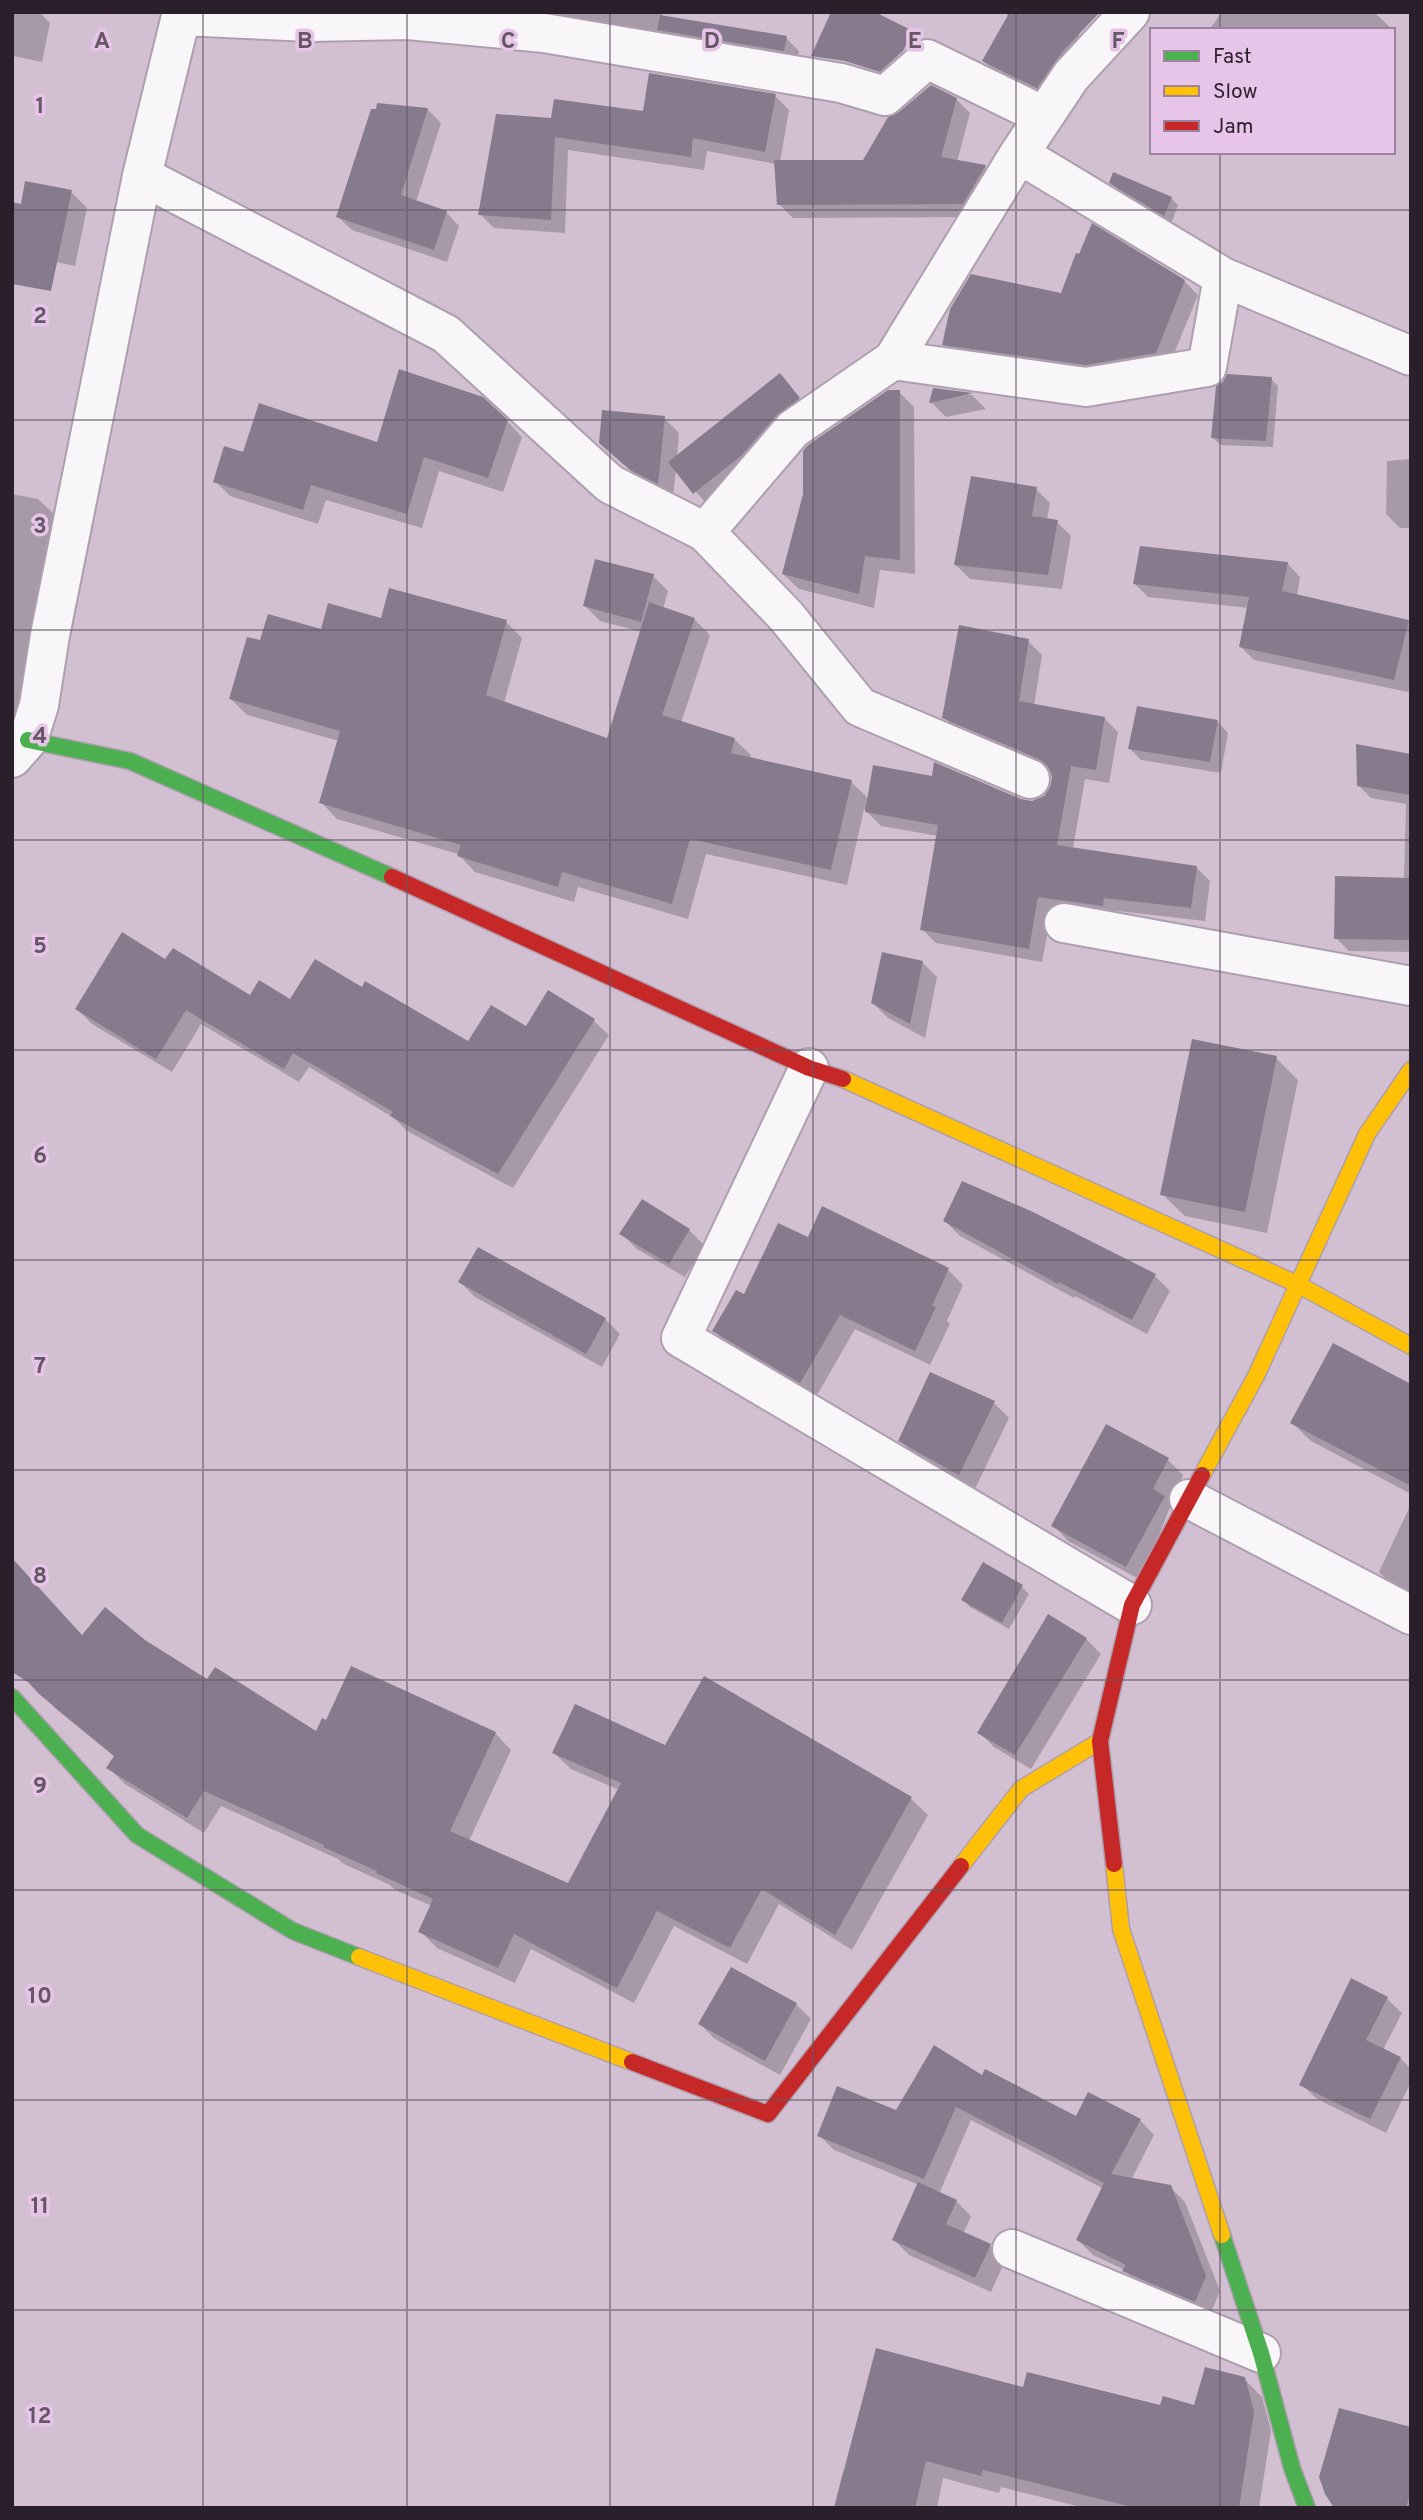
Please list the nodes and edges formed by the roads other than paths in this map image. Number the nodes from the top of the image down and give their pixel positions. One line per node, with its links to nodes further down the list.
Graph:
1 (1130, 12): 4 (street)
2 (182, 14): 3 (street); 6 (street)
3 (411, 16): 4 (street)
4 (1044, 116): 5 (street)
5 (1019, 154): 7 (street); 9 (street)
6 (142, 176): 10 (street); 11 (street)
7 (1223, 277): 8 (street); 9 (street)
8 (1411, 356)
9 (893, 360): 10 (street)
10 (705, 532): 12 (street)
11 (20, 749): 15 (street)
12 (1030, 779)
13 (1064, 923): 14 (street)
14 (1411, 986)
15 (808, 1068): 17 (street); 20 (street)
16 (1411, 1070): 17 (street)
17 (1297, 1284): 18 (street); 19 (street)
18 (1411, 1346)
19 (1189, 1499): 20 (street); 21 (street)
20 (1132, 1605): 23 (street)
21 (1411, 1615)
22 (12, 1697): 23 (street)
23 (1100, 1741): 25 (street)
24 (1012, 2249): 25 (street)
25 (1261, 2353): 26 (street)
26 (1307, 2508)

